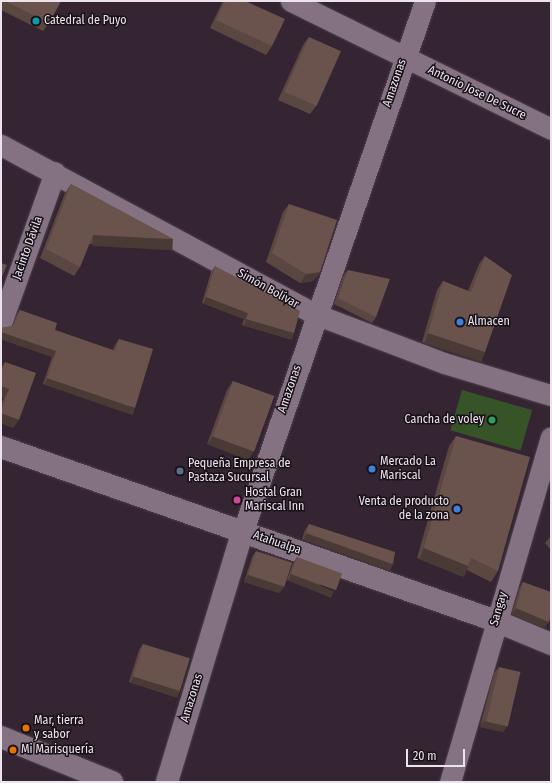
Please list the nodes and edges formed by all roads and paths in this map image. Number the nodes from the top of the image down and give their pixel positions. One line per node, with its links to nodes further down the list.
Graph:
1 (291, 1): 3 (street, Antonio Jose De Sucre)
2 (425, 1): 3 (street, Amazonas)
3 (404, 56): 4 (street, Antonio Jose De Sucre); 7 (street, Amazonas)
4 (551, 129)
5 (1, 145): 6 (street, Simón Bolívar)
6 (55, 172): 7 (street, Simón Bolívar); 8 (street, Jacinto Dávila)
7 (315, 314): 9 (street, Simón Bolívar); 12 (street, Amazonas)
8 (1, 323)
9 (551, 395)
10 (551, 436): 13 (street, Sangay)
11 (1, 447): 12 (street, Atahualpa)
12 (242, 531): 13 (street, Atahualpa); 17 (street, Amazonas)
13 (496, 621): 14 (street, Atahualpa); 18 (street, Sangay)
14 (551, 644)
15 (1, 737): 16 (street)
16 (112, 782)
17 (167, 782)
18 (450, 782)

